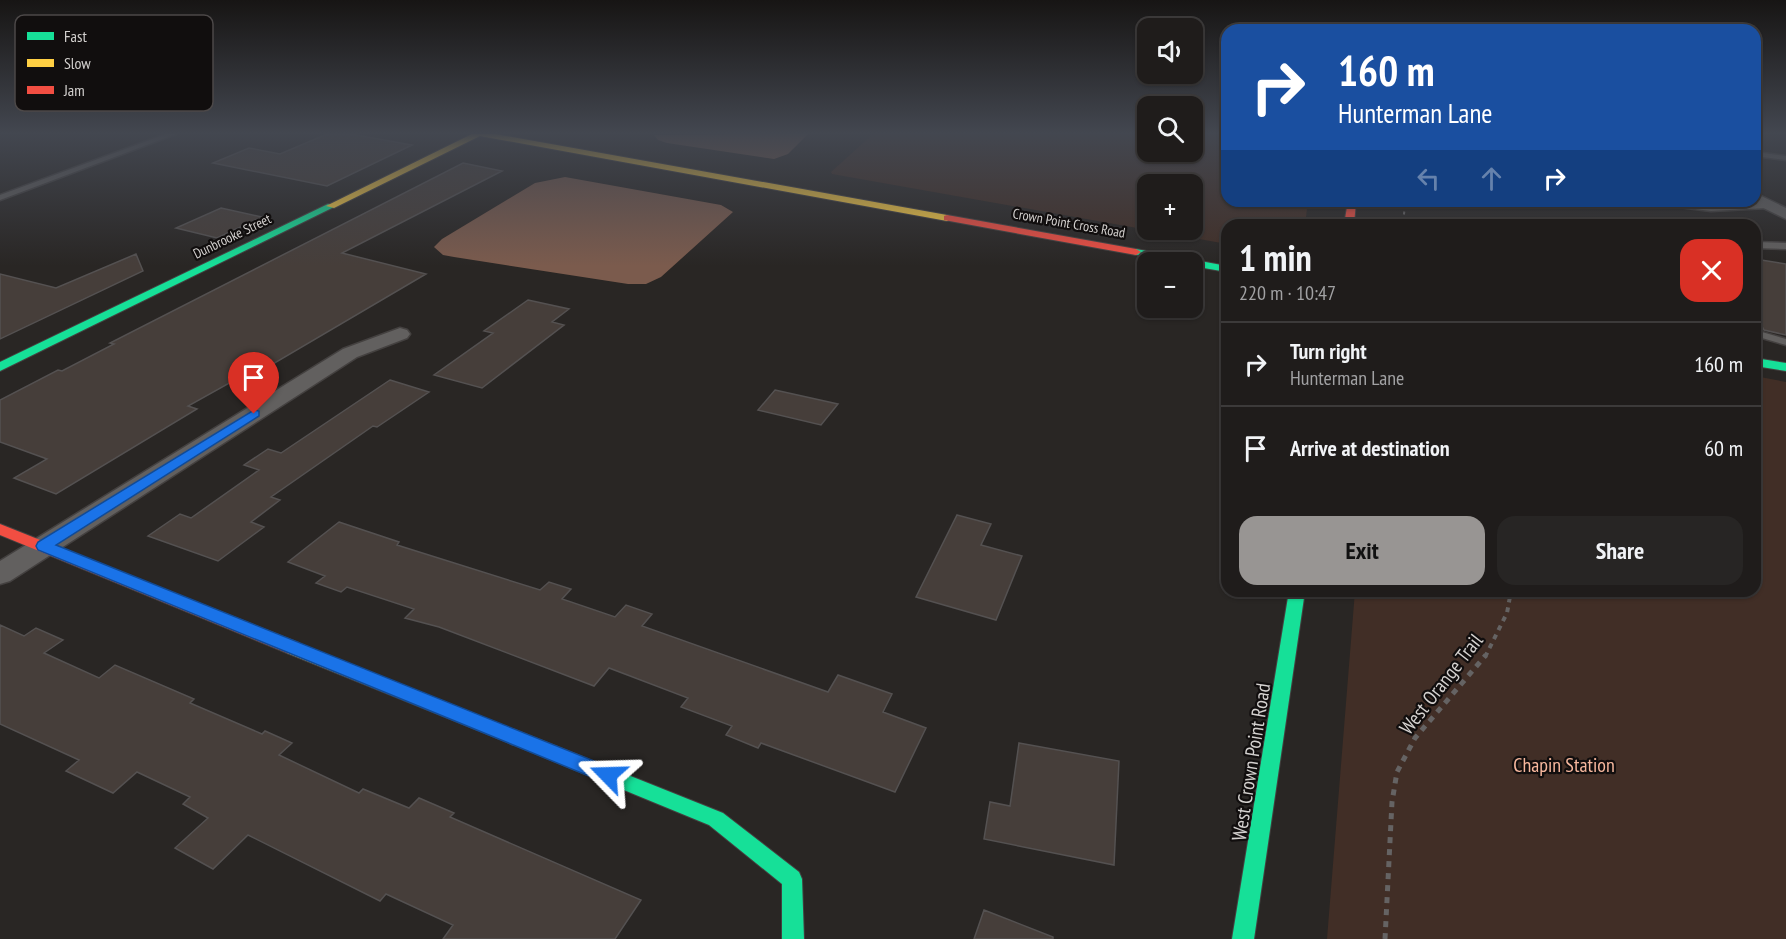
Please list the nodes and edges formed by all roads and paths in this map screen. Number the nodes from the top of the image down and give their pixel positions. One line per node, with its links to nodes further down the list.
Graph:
1 (55, 178): 4 (lane)
2 (390, 178): 16 (street, Dunbrooke Street)
3 (724, 178): 11 (street, Crown Point Cross Road)
4 (0, 198)
5 (1761, 202): 8 (street)
6 (1717, 207): 7 (lane)
7 (1742, 207)
8 (1786, 213)
9 (1761, 245): 10 (lane)
10 (1786, 246)
11 (1221, 267)
12 (400, 334): 19 (street)
13 (1761, 335): 14 (lane)
14 (1786, 342)
15 (1761, 363): 17 (street)
16 (0, 367)
17 (1786, 367)
18 (0, 529): 19 (street)
19 (44, 546): 20 (street); 23 (street)
20 (0, 574)
21 (1296, 597): 24 (street, West Crown Point Road)
22 (1510, 597): 25 (path, West Orange Trail)
23 (793, 939)
24 (1243, 939)
25 (1385, 939)

